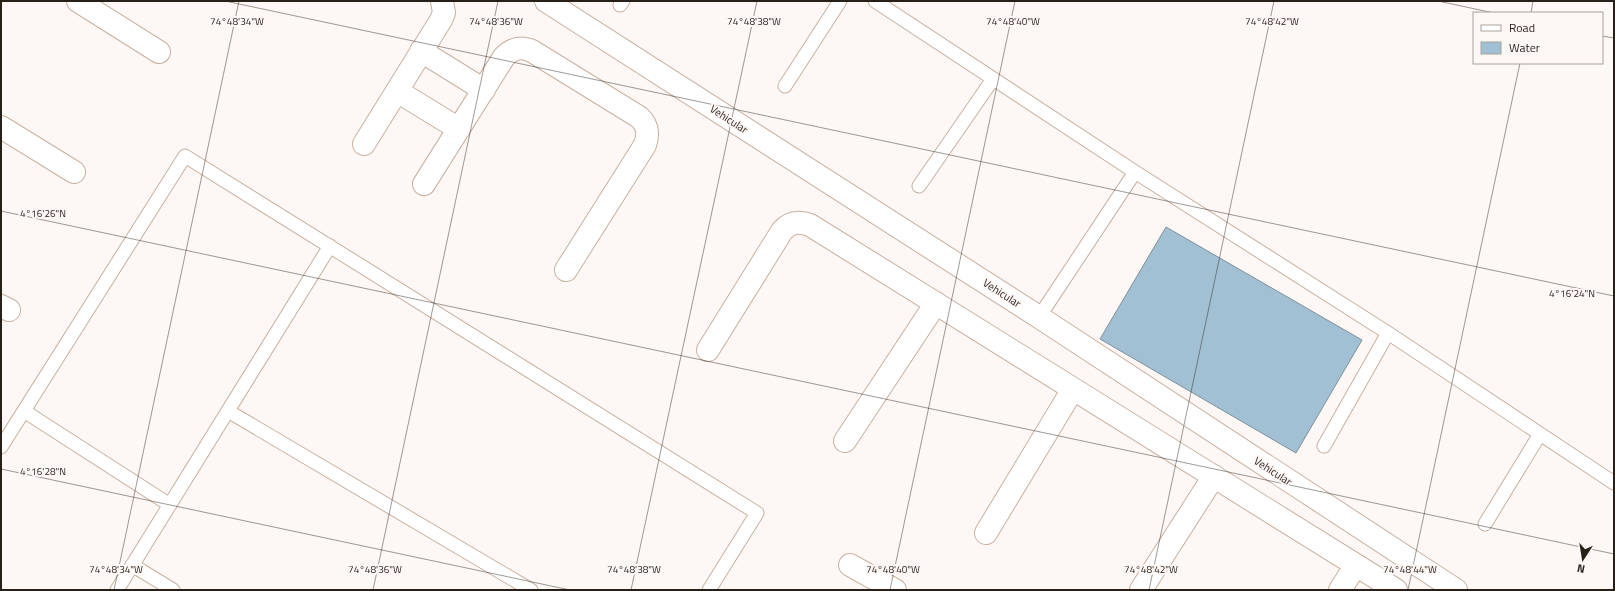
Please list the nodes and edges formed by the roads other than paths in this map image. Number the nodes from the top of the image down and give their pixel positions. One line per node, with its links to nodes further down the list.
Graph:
1 (78, 1): 7 (street)
2 (442, 1): 6 (street)
3 (546, 1): 22 (street, Vehicular)
4 (840, 1): 9 (lane)
5 (875, 1): 8 (lane)
6 (421, 51): 10 (street); 11 (street)
7 (159, 52)
8 (993, 79): 16 (lane); 18 (lane)
9 (785, 86)
10 (484, 90): 13 (street); 20 (street)
11 (397, 91): 13 (street); 14 (street)
12 (1, 127): 15 (street)
13 (459, 129): 17 (street)
14 (364, 144)
15 (74, 172)
16 (1135, 172): 22 (lane); 23 (lane)
17 (424, 184)
18 (919, 186)
19 (330, 246): 26 (lane); 27 (lane); 44 (lane)
20 (566, 270)
21 (936, 303): 24 (street); 25 (street); 29 (street)
22 (1039, 317): 49 (street, Vehicular)
23 (1388, 333): 28 (lane); 30 (lane)
24 (708, 350)
25 (1073, 389): 32 (street); 36 (street)
26 (24, 411): 31 (lane); 34 (lane)
27 (228, 411): 34 (lane); 43 (lane)
28 (1540, 434): 33 (lane); 35 (lane)
29 (845, 441)
30 (1324, 446)
31 (1, 447)
32 (1214, 476): 39 (street); 46 (street)
33 (1614, 483)
34 (170, 505): 37 (lane)
35 (1485, 524)
36 (986, 533)
37 (132, 565): 41 (lane); 42 (lane)
38 (850, 565): 40 (street)
39 (1356, 565): 47 (street); 48 (street)
40 (868, 583): 45 (street)
41 (117, 590)
42 (173, 590)
43 (531, 590)
44 (709, 590)
45 (895, 590)
46 (1141, 590)
47 (1340, 590)
48 (1396, 590)
49 (1456, 590)

